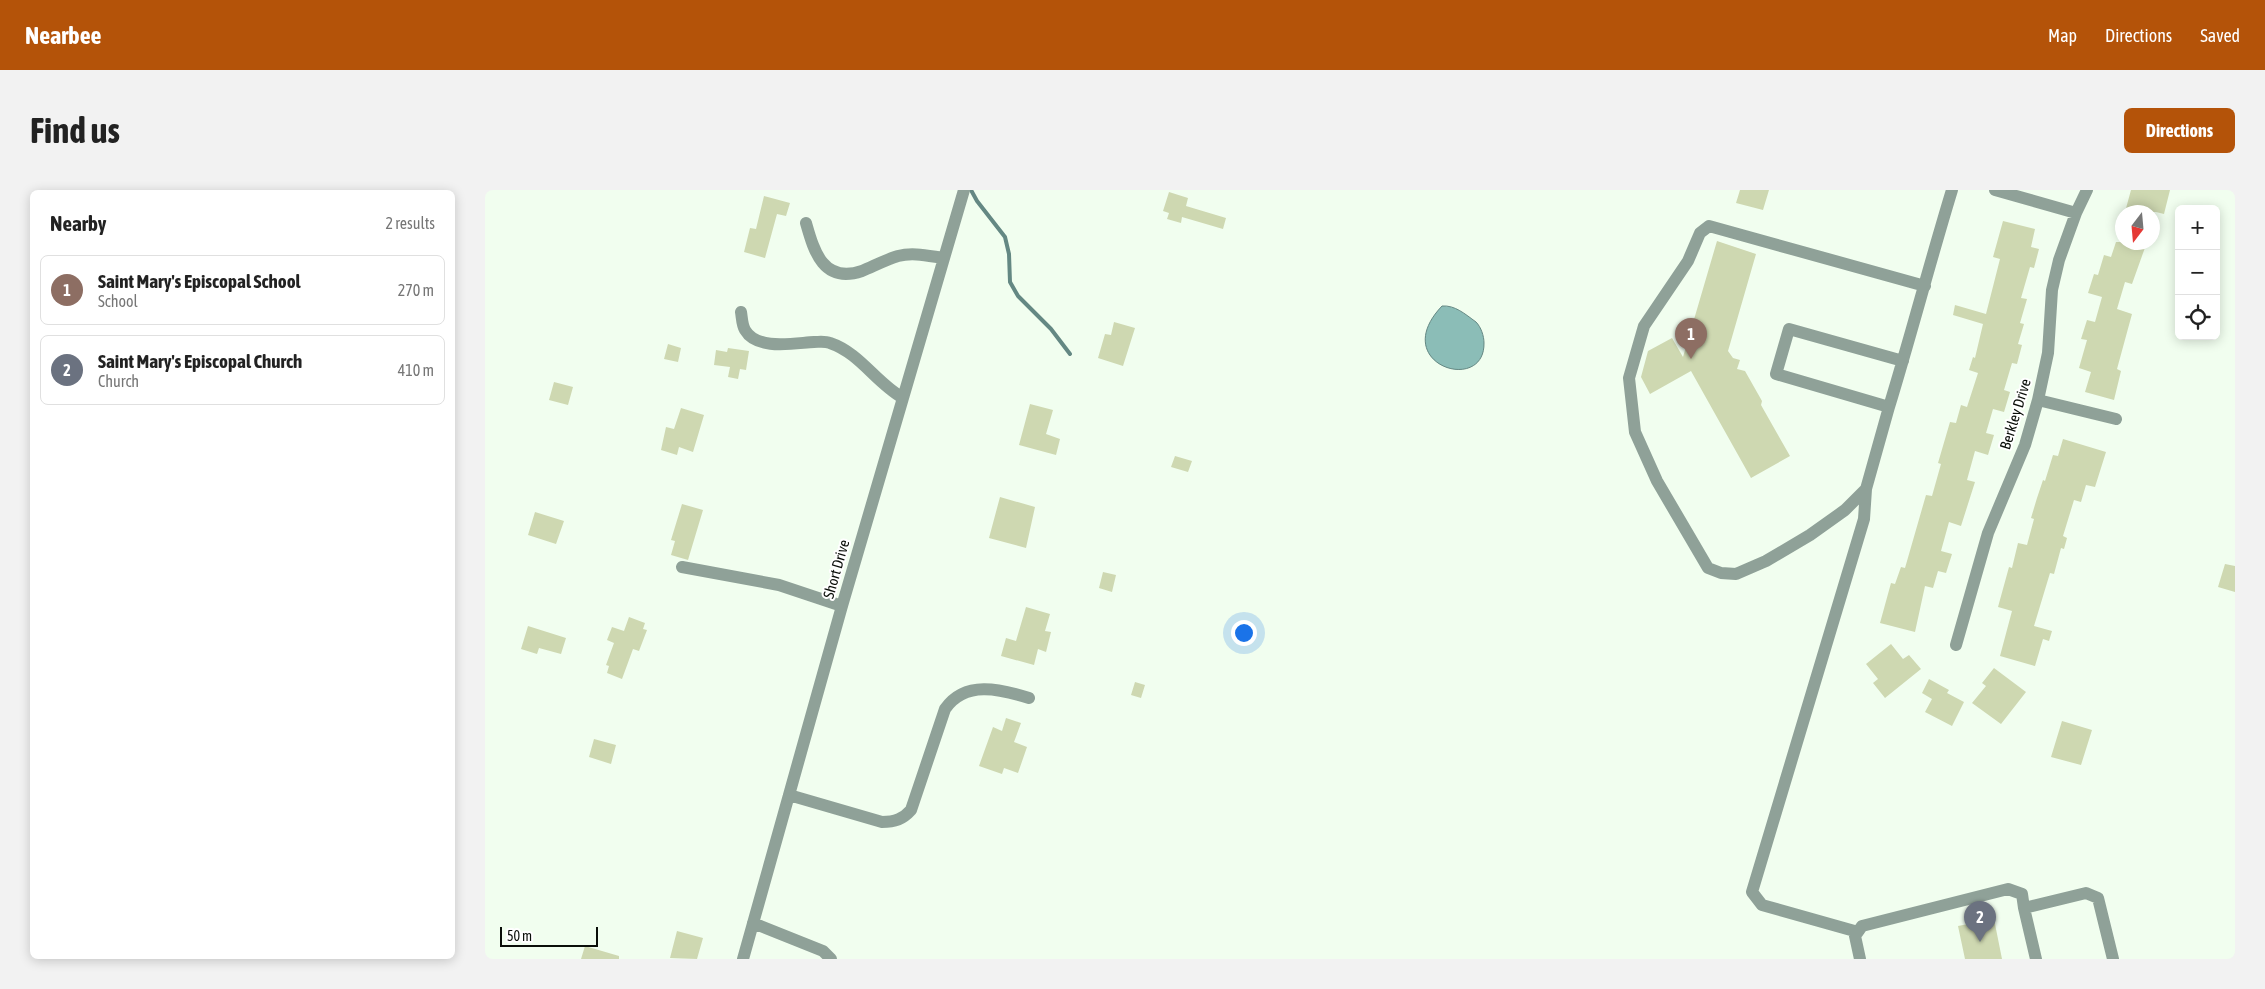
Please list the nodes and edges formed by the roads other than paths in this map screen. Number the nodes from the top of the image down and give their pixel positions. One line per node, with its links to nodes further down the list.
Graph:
1 (964, 190): 7 (street, Short Drive)
2 (1952, 190): 8 (street)
3 (1995, 190): 5 (street)
4 (2087, 190): 5 (street, Berkley Drive)
5 (2076, 213): 12 (street, Berkley Drive)
6 (806, 223): 7 (street)
7 (944, 258): 11 (street, Short Drive)
8 (1925, 286): 10 (street); 15 (street)
9 (741, 312): 11 (street)
10 (1903, 361): 13 (street); 13 (street)
11 (903, 398): 17 (street, Short Drive)
12 (2038, 400): 14 (street); 18 (street, Berkley Drive)
13 (1889, 407): 15 (street)
14 (2117, 419)
15 (1866, 489): 23 (street)
16 (681, 567): 17 (street)
17 (842, 606): 20 (street, Short Drive)
18 (1956, 645)
19 (1029, 698): 20 (street)
20 (789, 795): 22 (street, Short Drive)
21 (2025, 908): 23 (street); 27 (street); 28 (street)
22 (753, 923): 24 (street, Short Drive); 25 (street)
23 (1858, 932): 26 (street)
24 (743, 959)
25 (831, 959)
26 (1861, 959)
27 (2036, 959)
28 (2113, 959)

